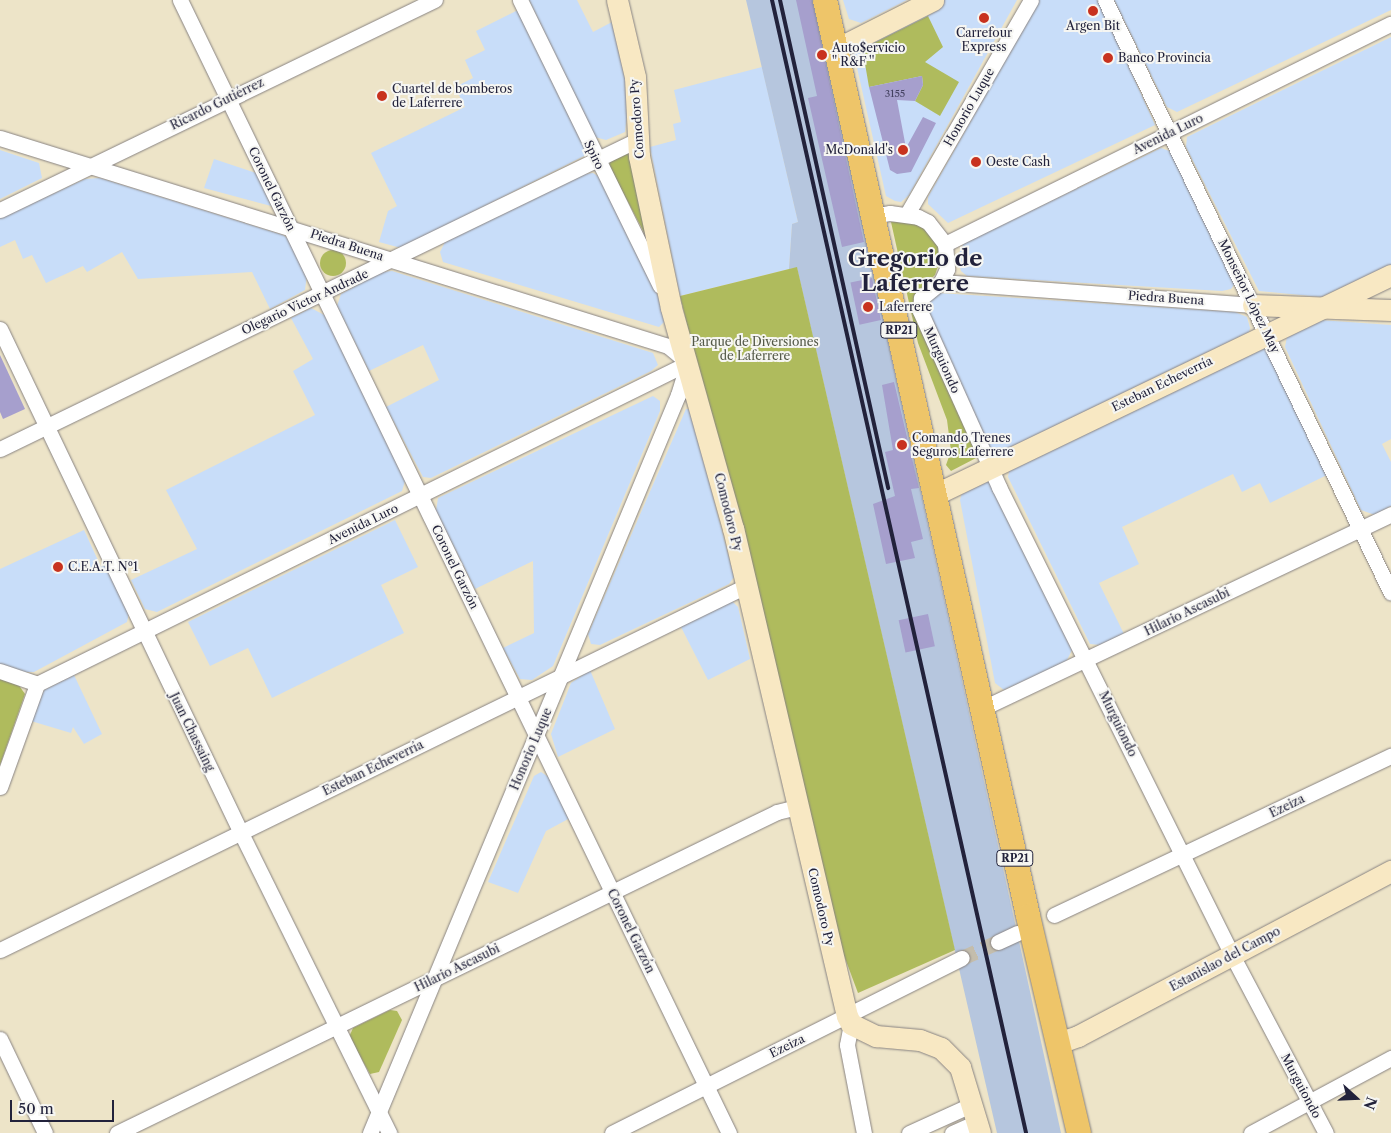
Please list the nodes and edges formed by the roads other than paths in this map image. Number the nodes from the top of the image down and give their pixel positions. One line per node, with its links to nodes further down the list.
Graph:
1 (180, 0): 11 (street, Coronel Garzón)
2 (435, 0): 11 (street, Ricardo Gutiérrez)
3 (520, 0): 15 (street, Spiro)
4 (617, 0): 14 (main road, Comodoro Py)
5 (825, 0): 10 (main road, RP21)
6 (933, 0): 10 (main road)
7 (1030, 0): 18 (street, Honorio Luque)
8 (1105, 0): 12 (street, Monseñor López May)
9 (1391, 24): 12 (street, Avenida Luro)
10 (836, 50): 19 (main road, RP21)
11 (228, 98): 16 (street, Ricardo Gutiérrez); 20 (street, Coronel Garzón)
12 (1168, 133): 21 (street, Avenida Luro); 26 (street, Monseñor López May)
13 (0, 138): 16 (street, Piedra Buena)
14 (637, 140): 15 (street, Olegario Victor Andrade); 27 (main road, Comodoro Py)
15 (597, 161): 22 (street, Olegario Victor Andrade); 27 (street, Spiro)
16 (92, 166): 17 (street, Ricardo Gutiérrez); 20 (street, Piedra Buena)
17 (0, 210)
18 (907, 214): 19 (street); 21 (street)
19 (874, 216): 36 (main road, RP21)
20 (290, 226): 22 (street, Piedra Buena); 25 (street, Coronel Garzón)
21 (945, 244): 24 (street)
22 (394, 260): 25 (street, Olegario Victor Andrade); 32 (street, Piedra Buena)
23 (1391, 275): 28 (main road, Esteban Echeverría)
24 (941, 282): 26 (street, Piedra Buena); 35 (street, Murguiondo)
25 (322, 294): 33 (street, Olegario Victor Andrade); 37 (street, Coronel Garzón)
26 (1253, 305): 28 (main road, Piedra Buena); 31 (street, Monseñor López May)
27 (672, 308): 32 (main road, Comodoro Py)
28 (1322, 309): 29 (main road, Piedra Buena); 31 (main road, Esteban Echeverría)
29 (1391, 310)
30 (0, 329): 33 (street, Juan Chassaing)
31 (1268, 334): 35 (main road, Esteban Echeverría); 39 (street, Monseñor López May)
32 (688, 363): 37 (street, Avenida Luro); 40 (main road, Comodoro Py); 45 (street, Honorio Luque)
33 (47, 426): 34 (street, Olegario Victor Andrade); 42 (street, Juan Chassaing)
34 (0, 449)
35 (990, 467): 36 (main road, Esteban Echeverría); 43 (street, Murguiondo)
36 (934, 495): 48 (main road, RP21)
37 (420, 496): 42 (street, Avenida Luro); 47 (street, Coronel Garzón)
38 (1391, 514): 39 (street, Hilario Ascasubi)
39 (1360, 529): 41 (street, Monseñor López May); 43 (street, Hilario Ascasubi)
40 (746, 586): 45 (street, Esteban Echeverría); 52 (main road, Comodoro Py)
41 (1391, 593)
42 (143, 629): 46 (street, Avenida Luro); 53 (street, Juan Chassaing)
43 (1086, 660): 48 (street, Hilario Ascasubi); 54 (street, Murguiondo)
44 (0, 670): 46 (street)
45 (563, 674): 47 (street, Esteban Echeverría); 49 (street, Honorio Luque)
46 (37, 684): 51 (street)
47 (518, 697): 49 (street, Coronel Garzón); 53 (street, Esteban Echeverría)
48 (982, 708): 58 (main road, RP21)
49 (536, 737): 56 (street, Coronel Garzón); 63 (street, Honorio Luque)
50 (1391, 756): 54 (street, Ezeiza)
51 (0, 787)
52 (797, 807): 56 (street, Hilario Ascasubi); 64 (main road, Comodoro Py)
53 (241, 833): 60 (street, Esteban Echeverría); 65 (street, Juan Chassaing)
54 (1183, 856): 57 (street, Ezeiza); 58 (street, Ezeiza); 61 (street, Murguiondo)
55 (1391, 871): 61 (main road, Estanislao del Campo)
56 (612, 892): 63 (street, Hilario Ascasubi); 69 (street, Coronel Garzón)
57 (1054, 915)
58 (1022, 924): 59 (street, Ezeiza); 67 (main road, RP21)
59 (998, 942)
60 (0, 950)
61 (1232, 956): 67 (main road, Estanislao del Campo); 70 (street, Murguiondo)
62 (962, 958): 64 (street, Ezeiza)
63 (435, 979): 65 (street, Hilario Ascasubi); 71 (street, Honorio Luque)
64 (849, 1020): 69 (street, Ezeiza); 72 (main road); 79 (street, Comodoro Py)
65 (337, 1029): 71 (street, Juan Chassaing); 74 (street, Hilario Ascasubi)
66 (0, 1039): 73 (street)
67 (1058, 1043): 82 (main road, RP21)
68 (1391, 1058): 70 (street)
69 (708, 1085): 77 (street, Ezeiza); 78 (street, Coronel Garzón)
70 (1310, 1102): 83 (street); 84 (street, Murguiondo)
71 (379, 1112): 75 (street, Honorio Luque); 76 (street, Juan Chassaing)
72 (977, 1120): 80 (street); 81 (street)
73 (45, 1133)
74 (118, 1133)
75 (370, 1133)
76 (389, 1133)
77 (612, 1133)
78 (729, 1133)
79 (864, 1133)
80 (909, 1133)
81 (952, 1133)
82 (1079, 1133)
83 (1251, 1133)
84 (1326, 1133)

